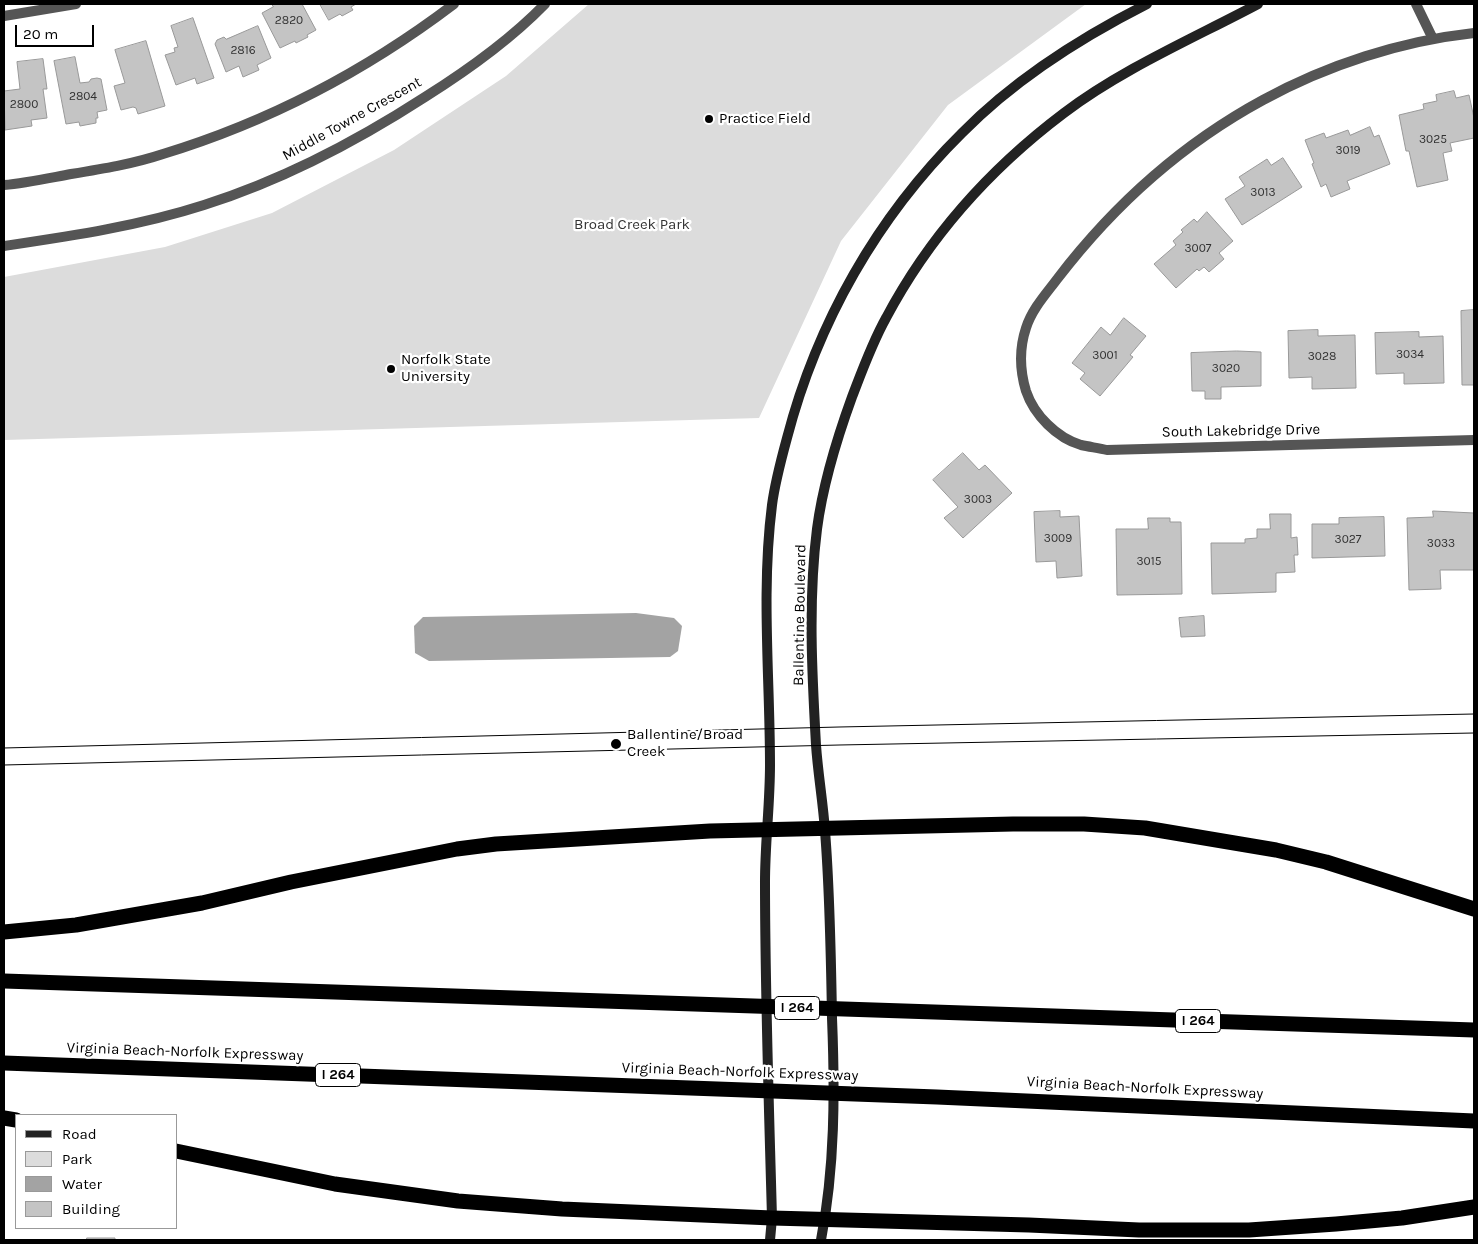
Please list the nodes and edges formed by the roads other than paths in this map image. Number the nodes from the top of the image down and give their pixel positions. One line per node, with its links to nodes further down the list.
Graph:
1 (76, 4): 7 (street)
2 (454, 4): 10 (street)
3 (545, 4): 11 (street, Middle Towne Crescent)
4 (1147, 4): 14 (main road, Ballentine Boulevard)
5 (1258, 4): 13 (main road, Ballentine Boulevard)
6 (1416, 4): 9 (street)
7 (4, 16)
8 (1474, 33): 9 (street, South Lakebridge Drive)
9 (1433, 39): 12 (street, South Lakebridge Drive)
10 (4, 185)
11 (4, 246)
12 (1474, 440)
13 (825, 829): 14 (highway); 15 (highway); 24 (main road, Ballentine Boulevard)
14 (766, 830): 16 (highway); 23 (main road, Ballentine Boulevard)
15 (1474, 909)
16 (4, 932)
17 (4, 981): 18 (highway, I 264)
18 (1474, 1030)
19 (4, 1063): 20 (highway, Virginia Beach-Norfolk Expressway / I 264)
20 (1474, 1121)
21 (178, 1151): 23 (highway)
22 (1474, 1207): 24 (highway)
23 (772, 1218): 24 (highway); 25 (main road, Ballentine Boulevard)
24 (825, 1220): 26 (main road, Ballentine Boulevard)
25 (770, 1240)
26 (821, 1240)

